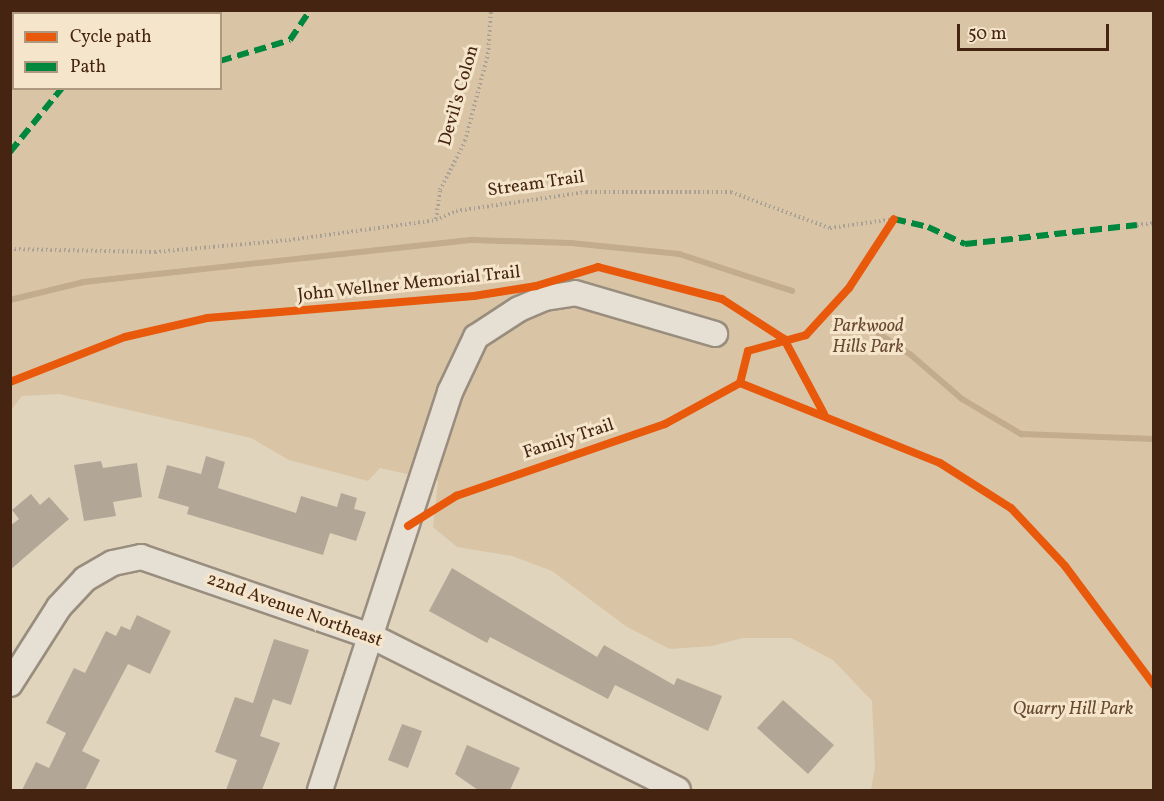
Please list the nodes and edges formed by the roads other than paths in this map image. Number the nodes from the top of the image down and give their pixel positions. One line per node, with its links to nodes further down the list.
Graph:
1 (716, 334): 2 (street)
2 (371, 636): 3 (street, 22nd Avenue Northeast); 4 (street); 5 (street, 22nd Avenue Northeast)
3 (10, 684)
4 (320, 790)
5 (678, 790)

